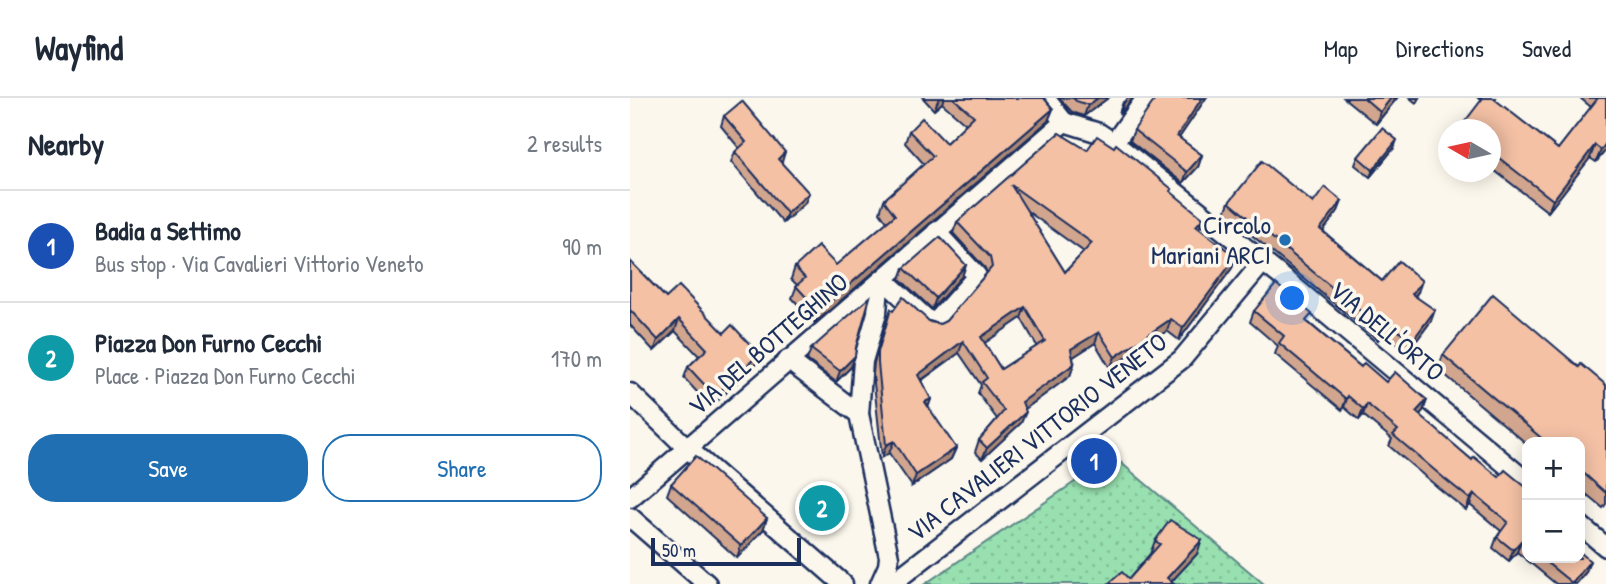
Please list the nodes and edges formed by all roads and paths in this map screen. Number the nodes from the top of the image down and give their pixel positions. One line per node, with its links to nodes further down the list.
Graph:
1 (1045, 98): 3 (street)
2 (1146, 98): 4 (street)
3 (1064, 122): 4 (street); 5 (street, VIA DEL BOTTEGHINO)
4 (1114, 143): 6 (street, VIA DELL'ORTO)
5 (936, 232): 7 (street, VIA DEL BOTTEGHINO); 7 (street, VIA DEL BOTTEGHINO)
6 (1263, 262): 12 (street, VIA DELL'ORTO); 20 (street, VIA CAVALIERI VITTORIO VENETO)
7 (882, 282): 8 (street, VIA DEL BOTTEGHINO); 10 (street)
8 (788, 360): 10 (street); 11 (street, VIA DEL BOTTEGHINO)
9 (630, 393): 11 (street, VIA DEL BOTTEGHINO)
10 (859, 414): 19 (street)
11 (687, 448): 13 (street, VIA DEL BOTTEGHINO); 18 (street)
12 (1522, 478)
13 (630, 498)
14 (630, 517): 17 (street)
15 (1585, 529): 16 (street)
16 (1606, 547)
17 (707, 584)
18 (843, 584)
19 (880, 584)
20 (891, 584)

